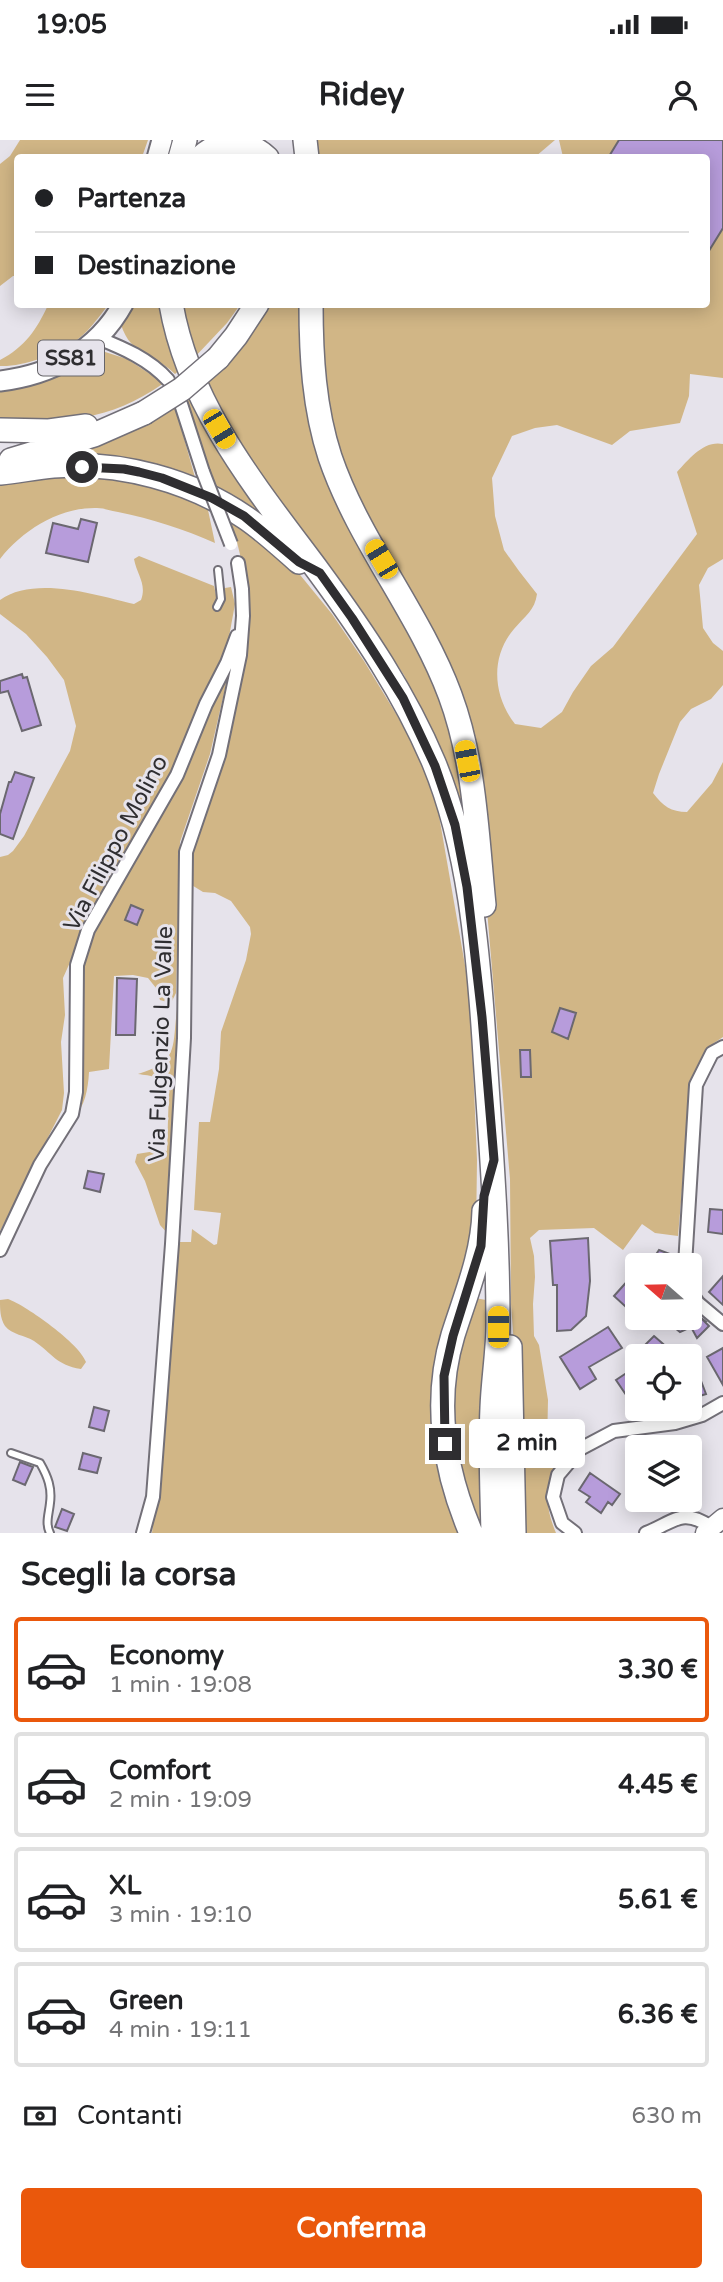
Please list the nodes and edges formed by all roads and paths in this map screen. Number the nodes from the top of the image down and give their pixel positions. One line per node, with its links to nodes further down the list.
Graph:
1 (203, 154): 2 (highway)
2 (262, 154)
3 (120, 308): 9 (main road, SS81)
4 (173, 308): 20 (highway)
5 (247, 308): 8 (highway)
6 (254, 308): 8 (highway)
7 (310, 308): 23 (highway)
8 (236, 336): 13 (highway, bridge)
9 (98, 338): 10 (street); 11 (main road, SS81)
10 (168, 380)
11 (0, 381)
12 (181, 404): 17 (street, bridge)
13 (144, 413): 14 (highway); 15 (highway)
14 (0, 430)
15 (0, 463)
16 (0, 473): 20 (highway)
17 (231, 544)
18 (238, 563): 22 (street, Via Fulgenzio La Valle)
19 (218, 570): 21 (lane)
20 (320, 573): 23 (highway)
21 (217, 607)
22 (243, 615): 27 (street, Via Filippo Molino); 35 (street, Via Fulgenzio La Valle)
23 (482, 1017): 25 (highway)
24 (723, 1047): 28 (street)
25 (494, 1160): 26 (highway); 36 (highway)
26 (497, 1244): 37 (highway); 38 (highway)
27 (0, 1250)
28 (686, 1253)
29 (702, 1306): 30 (street)
30 (723, 1324)
31 (723, 1403): 39 (street)
32 (11, 1453): 34 (lane)
33 (713, 1526): 40 (street)
34 (50, 1533)
35 (143, 1533)
36 (471, 1533)
37 (493, 1533)
38 (514, 1533)
39 (576, 1533)
40 (646, 1533)

